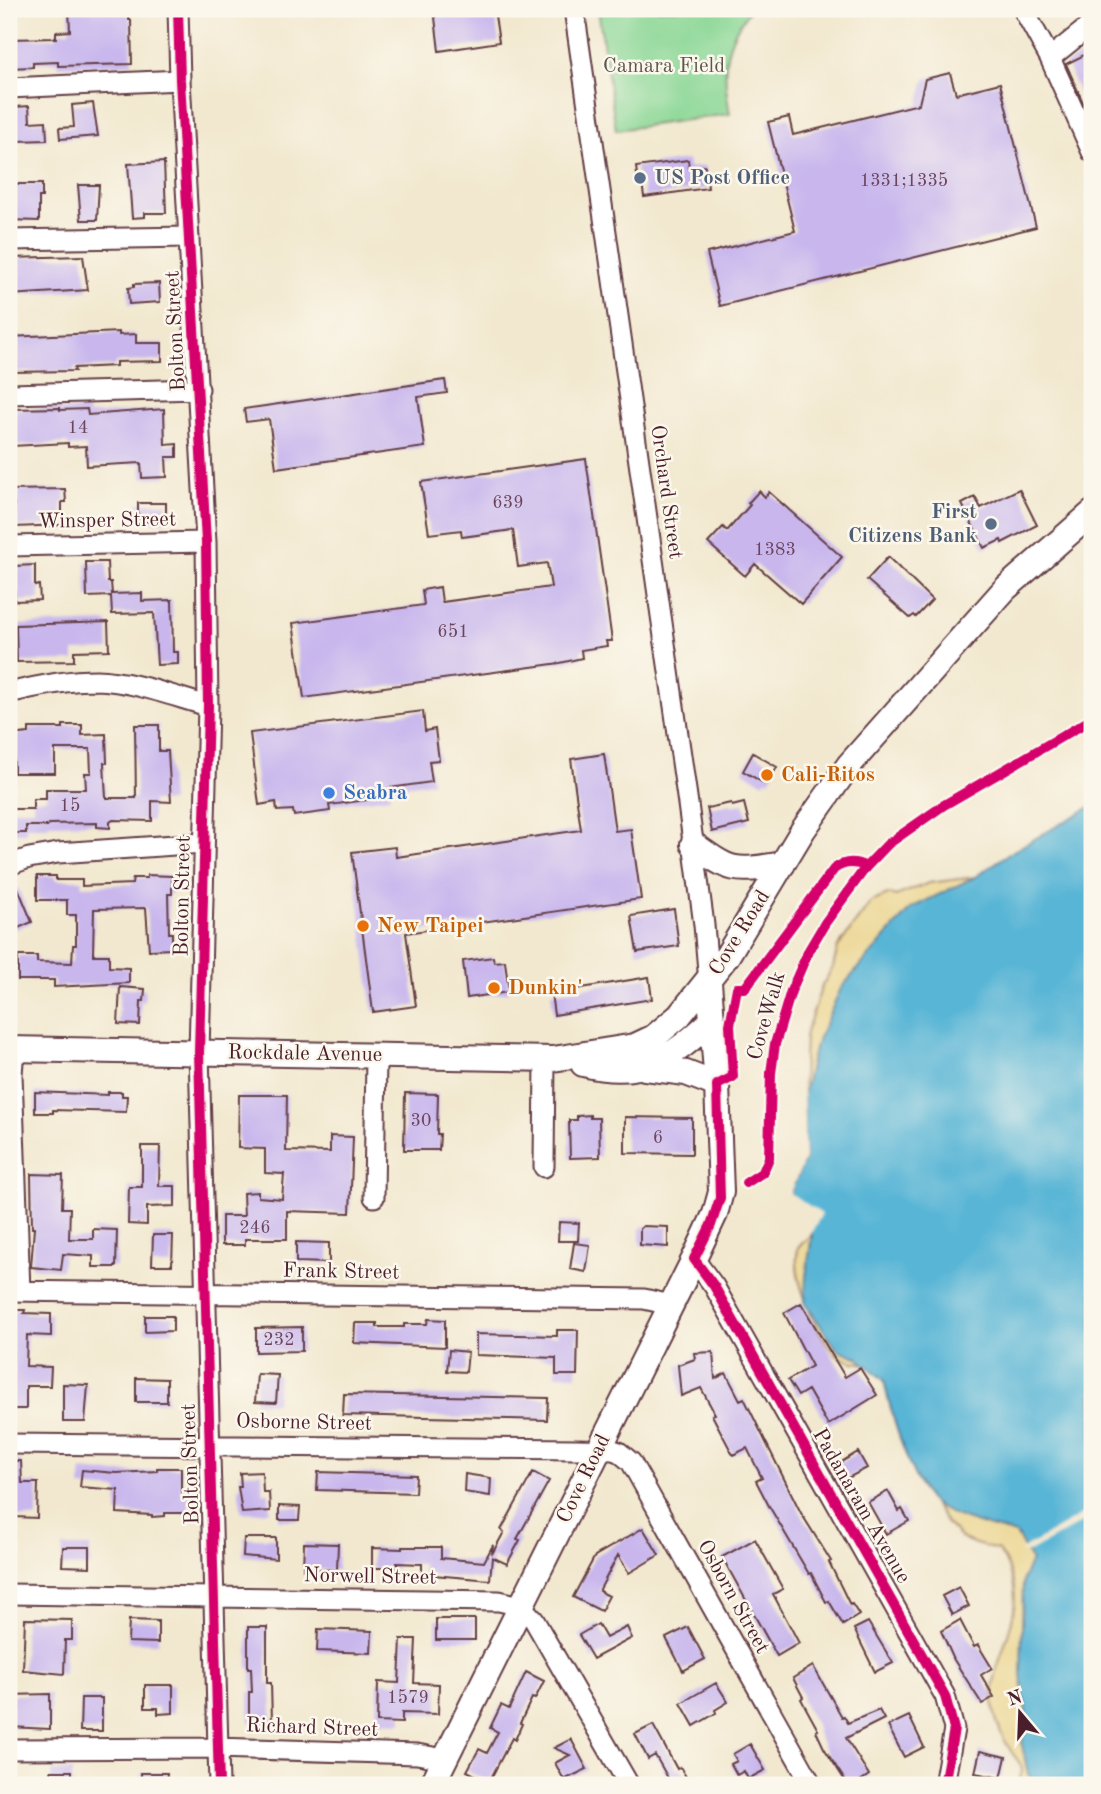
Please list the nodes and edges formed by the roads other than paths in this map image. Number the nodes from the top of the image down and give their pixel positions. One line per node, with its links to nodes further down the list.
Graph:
1 (178, 9): 6 (street, Bolton Street)
2 (574, 9): 19 (street, Orchard Street)
3 (1023, 9): 5 (street)
4 (1092, 24): 5 (street)
5 (1050, 58): 8 (street)
6 (180, 80): 7 (street); 9 (street, Bolton Street)
7 (9, 88)
8 (1092, 152)
9 (189, 237): 10 (street); 11 (street, Bolton Street)
10 (9, 240)
11 (199, 389): 12 (street); 14 (street, Bolton Street)
12 (9, 394)
13 (1092, 513): 20 (main road, Cove Road)
14 (206, 542): 15 (street, Winsper Street); 17 (street, Bolton Street)
15 (9, 546)
16 (9, 693): 17 (street)
17 (208, 706): 18 (street, Bolton Street)
18 (204, 843): 21 (street); 25 (street, Bolton Street)
19 (693, 844): 20 (main road); 22 (street, Orchard Street)
20 (783, 864): 22 (main road, Cove Road)
21 (9, 865)
22 (709, 982): 23 (main road, Cove Road); 27 (main road, Rockdale Avenue)
23 (712, 1020): 28 (main road, Rockdale Avenue); 29 (main road, Cove Road)
24 (12, 1049): 25 (main road, Rockdale Avenue); 33 (street)
25 (199, 1052): 26 (main road, Rockdale Avenue); 34 (street, Bolton Street)
26 (376, 1056): 27 (main road, Rockdale Avenue); 31 (street)
27 (552, 1058): 28 (main road, Rockdale Avenue); 30 (street)
28 (637, 1068): 29 (main road)
29 (717, 1085): 32 (main road, Cove Road)
30 (544, 1167)
31 (374, 1197)
32 (694, 1259): 35 (main road, Cove Road); 48 (street, Padanaram Avenue)
33 (14, 1291): 34 (street, Frank Street)
34 (205, 1292): 35 (street, Frank Street); 37 (street, Bolton Street)
35 (671, 1305): 38 (main road, Cove Road)
36 (9, 1444): 37 (street, Osborne Street)
37 (209, 1445): 38 (street, Osborne Street); 40 (street, Bolton Street)
38 (598, 1449): 41 (main road, Cove Road); 47 (street, Osborn Street)
39 (9, 1594): 40 (street, Norwell Street)
40 (214, 1597): 41 (street, Norwell Street); 42 (street, Bolton Street)
41 (521, 1606): 44 (main road, Cove Road); 46 (street)
42 (217, 1748): 43 (street, Richard Street); 44 (street, Richard Street); 45 (street, Bolton Street)
43 (9, 1749)
44 (438, 1778)
45 (219, 1785)
46 (629, 1785)
47 (813, 1785)
48 (944, 1785)

